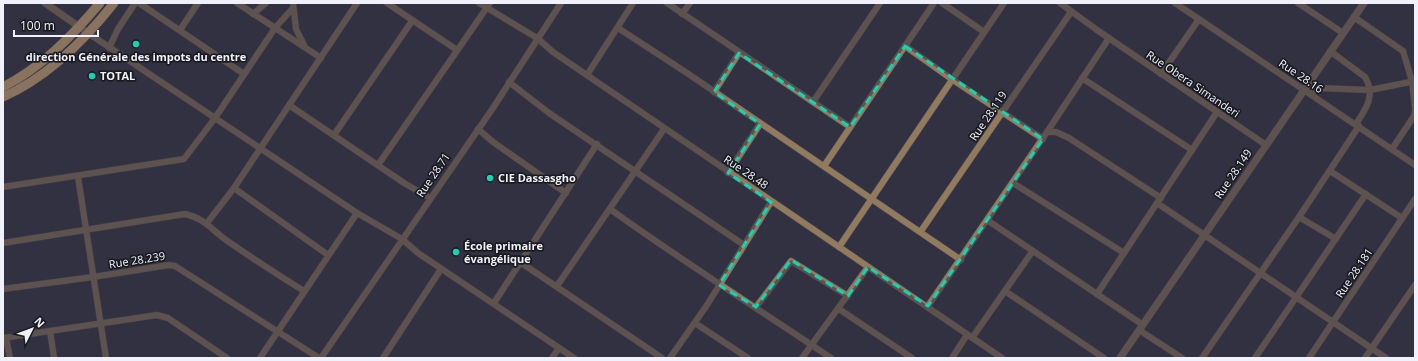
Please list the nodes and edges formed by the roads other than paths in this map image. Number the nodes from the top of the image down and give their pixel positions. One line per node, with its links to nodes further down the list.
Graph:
1 (45, 3): 32 (street)
2 (100, 3): 32 (main road)
3 (114, 3): 37 (main road)
4 (134, 3): 43 (street)
5 (139, 3): 35 (street)
6 (198, 3): 35 (street)
7 (237, 3): 27 (street)
8 (266, 3): 27 (street)
9 (357, 3): 47 (street)
10 (387, 3): 31 (street)
11 (479, 3): 24 (street, Rue 28.48)
12 (561, 3): 39 (street, Rue 28.71)
13 (633, 3): 34 (street)
14 (667, 3): 28 (street)
15 (690, 3): 28 (street)
16 (880, 3): 60 (street)
17 (934, 3): 41 (street)
18 (942, 3): 36 (street)
19 (1004, 3): 36 (street)
20 (1060, 3): 26 (street)
21 (1176, 3): 30 (street, Rue 28.16)
22 (1298, 3): 38 (street)
23 (1364, 3): 29 (street, Rue 28.149)
24 (488, 5): 39 (street, Rue 28.48); 44 (street)
25 (293, 6): 33 (street); 42 (street)
26 (1072, 12): 40 (street); 64 (street, Rue 28.119)
27 (253, 14): 33 (street)
28 (682, 14): 46 (street)
29 (1354, 17): 38 (street, Rue 28.149); 53 (street)
30 (1198, 19): 49 (street); 58 (street, Rue 28.16)
31 (412, 21): 44 (street); 72 (street)
32 (80, 27): 37 (street); 55 (main road)
33 (276, 28): 42 (street); 48 (street)
34 (618, 28): 50 (street); 57 (street)
35 (180, 30): 48 (street)
36 (984, 32): 52 (street)
37 (88, 33): 43 (street); 59 (main road)
38 (1343, 33): 45 (street, Rue 28.149)
39 (537, 38): 50 (street, Rue 28.48); 54 (street, Rue 28.71)
40 (1109, 38): 49 (street, Rue Obera Simanderi); 51 (street)
41 (905, 46): 52 (street); 68 (street)
42 (305, 47): 47 (street)
43 (109, 48): 65 (street)
44 (457, 50): 79 (street)
45 (1330, 51): 56 (street); 58 (street, Rue 28.149)
46 (739, 53): 57 (street); 60 (street)
47 (321, 58): 61 (street)
48 (244, 74): 65 (street)
49 (1161, 74): 63 (street, Rue Obera Simanderi)
50 (587, 75): 70 (street, Rue 28.48)
51 (1082, 78): 71 (street); 78 (street)
52 (953, 80): 64 (street); 93 (street)
53 (1413, 81): 56 (street); 62 (street)
54 (509, 82): 69 (street, Rue 28.71); 74 (street)
55 (3, 87)
56 (1370, 90): 58 (street); 67 (street)
57 (714, 92): 66 (street)
58 (1307, 92): 67 (street, Rue 28.16); 75 (street, Rue 28.149)
59 (3, 98)
60 (813, 102): 68 (street)
61 (289, 105): 72 (street); 76 (street)
62 (1415, 110): 77 (street)
63 (1217, 112): 75 (street, Rue Obera Simanderi); 78 (street)
64 (1003, 113): 73 (street); 104 (street, Rue 28.119)
65 (215, 118): 76 (street); 85 (street)
66 (760, 124): 81 (street); 84 (street)
67 (1357, 125): 77 (street, Rue 28.16); 83 (street)
68 (850, 127): 81 (street)
69 (478, 128): 89 (street); 91 (street, Rue 28.71)
70 (664, 129): 82 (street); 84 (street, Rue 28.48)
71 (1047, 132): 73 (street); 92 (street)
72 (334, 135): 79 (street)
73 (1043, 139): 86 (street)
74 (597, 144): 82 (street); 89 (street)
75 (1266, 145): 105 (street, Rue 28.149)
76 (260, 148): 88 (street); 98 (street)
77 (1392, 149): 80 (street, Rue 28.16)
78 (1192, 150): 92 (street)
79 (378, 165): 91 (street)
80 (1415, 165)
81 (824, 166): 93 (street)
82 (636, 171): 97 (street); 109 (street)
83 (1330, 172): 90 (street); 99 (street)
84 (728, 173): 95 (street, Rue 28.48)
85 (78, 177): 87 (street); 103 (street)
86 (1013, 183): 101 (street); 112 (street)
87 (3, 187)
88 (234, 188): 102 (street); 113 (street)
89 (566, 193): 115 (street)
90 (1366, 194): 100 (street); 106 (street)
91 (430, 198): 107 (street, Rue 28.71)
92 (1161, 198): 96 (street)
93 (872, 199): 104 (street); 110 (street)
94 (1415, 199): 100 (street, Rue 28.181)
95 (771, 202): 109 (street); 110 (street, Rue 28.48)
96 (1157, 203): 105 (street); 112 (street)
97 (610, 209): 120 (street); 122 (street)
98 (357, 213): 107 (street); 113 (street)
99 (1299, 217): 106 (street); 118 (street)
100 (1402, 218): 134 (street, Rue 28.181)
101 (988, 220): 111 (street); 114 (street)
102 (207, 223): 103 (street); 124 (street)
103 (85, 231): 108 (street); 119 (street)
104 (921, 231): 114 (street)
105 (1205, 236): 118 (street); 136 (street, Rue 28.149)
106 (1336, 238): 128 (street)
107 (402, 239): 117 (street); 149 (street, Rue 28.71)
108 (3, 243)
109 (744, 245): 120 (street)
110 (839, 248): 116 (street, Rue 28.48)
111 (1032, 252): 125 (street); 126 (street)
112 (1124, 253): 126 (street)
113 (328, 255): 124 (street)
114 (961, 260): 130 (street)
115 (520, 262): 122 (street); 129 (street)
116 (868, 267): 127 (street); 130 (street, Rue 28.48)
117 (441, 269): 129 (street); 150 (street)
118 (1260, 273): 128 (street); 164 (street)
119 (94, 278): 123 (street, Rue 28.239); 135 (street); 138 (street, Rue 28.239)
120 (719, 285): 131 (street); 133 (street)
121 (1415, 285): 143 (street)
122 (557, 286): 153 (street)
123 (3, 289)
124 (304, 291): 138 (street)
125 (1005, 291): 139 (street); 161 (street)
126 (1097, 294): 136 (street)
127 (848, 296): 131 (street); 132 (street)
128 (1294, 298): 134 (street); 165 (street)
129 (494, 303): 142 (street)
130 (928, 306): 139 (street, Rue 28.48)
131 (756, 307): 141 (street)
132 (839, 310): 141 (street); 158 (street)
133 (695, 323): 154 (street); 155 (street)
134 (1332, 323): 143 (street); 166 (street, Rue 28.181)
135 (101, 324): 137 (street); 146 (street); 147 (street)
136 (1141, 327): 162 (street, Rue 28.149); 163 (street)
137 (50, 330): 140 (street); 145 (street)
138 (277, 332): 148 (street); 149 (street, Rue 28.239)
139 (970, 336): 159 (street); 160 (street, Rue 28.48)
140 (5, 338): 144 (street)
141 (811, 345): 156 (street); 157 (street)
142 (559, 348): 151 (street); 152 (street)
143 (1371, 348): 167 (street); 168 (street)
144 (10, 358)
145 (54, 358)
146 (106, 358)
147 (228, 358)
148 (260, 358)
149 (320, 358)
150 (383, 358)
151 (552, 358)
152 (574, 358)
153 (662, 358)
154 (670, 358)
155 (748, 358)
156 (802, 358)
157 (831, 358)
158 (912, 358)
159 (952, 358)
160 (1002, 358)
161 (1104, 358)
162 (1120, 358)
163 (1182, 358)
164 (1202, 358)
165 (1255, 358)
166 (1309, 358)
167 (1365, 358)
168 (1386, 358)

